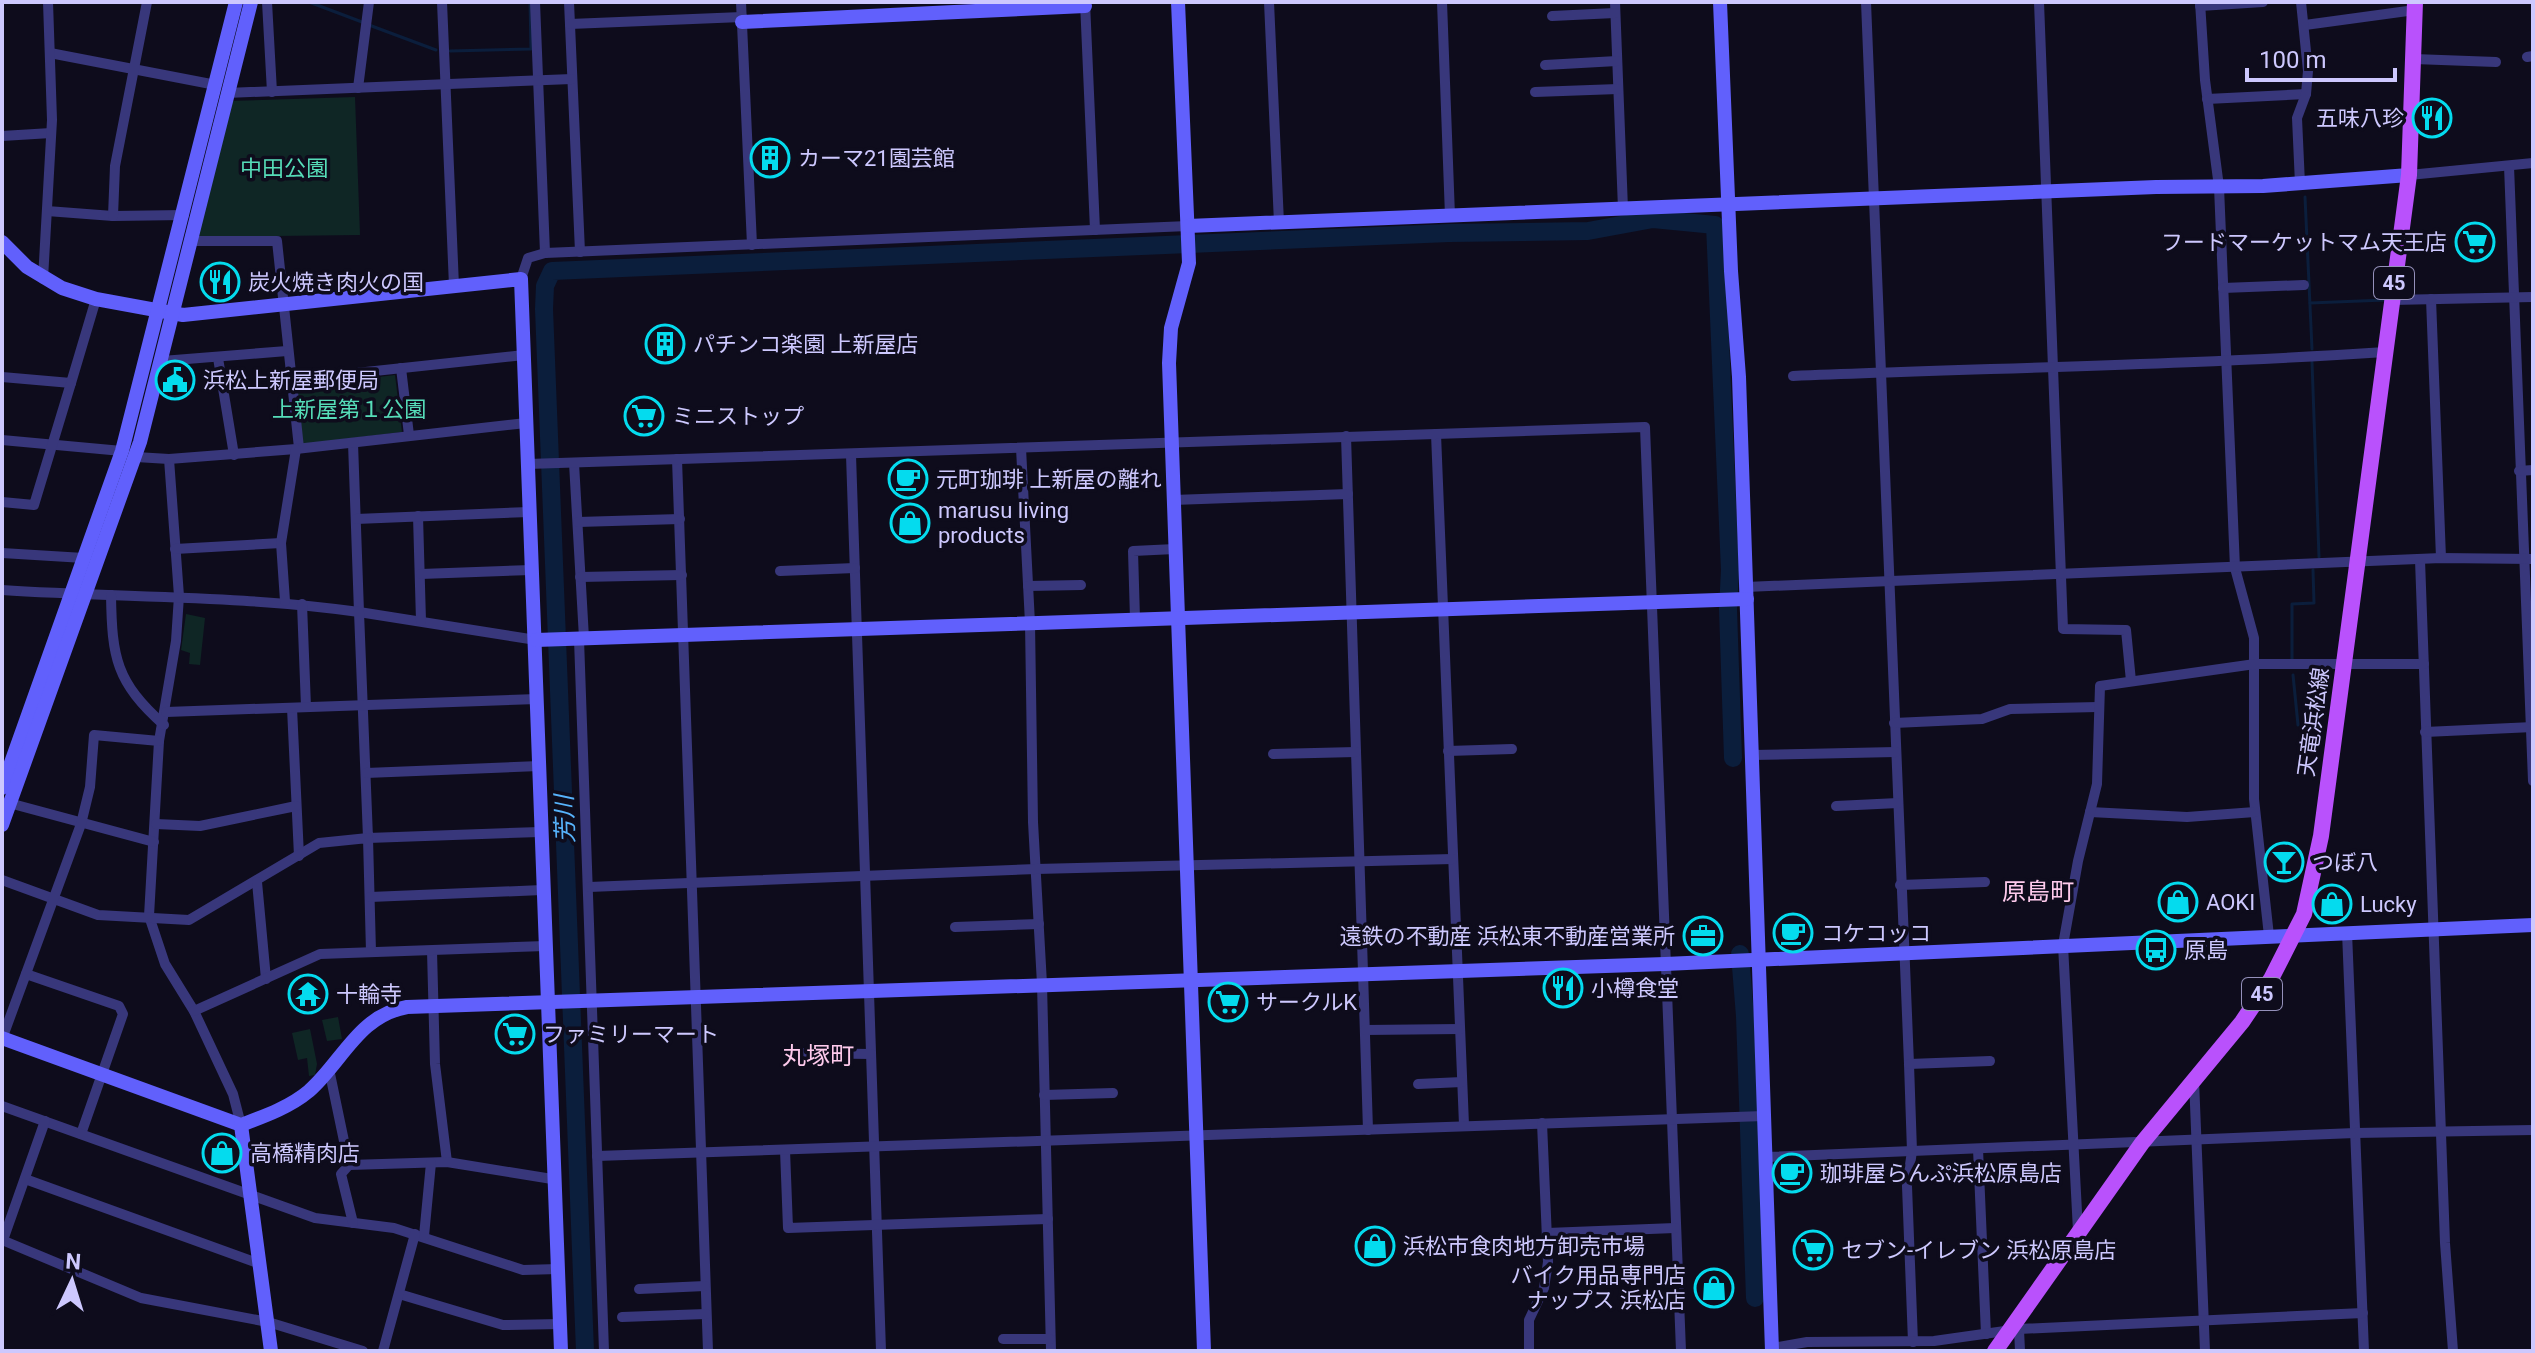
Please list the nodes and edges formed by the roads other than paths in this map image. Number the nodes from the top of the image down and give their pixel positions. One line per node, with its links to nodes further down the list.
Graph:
1 (48, 2): 28 (street)
2 (147, 2): 33 (street)
3 (236, 2): 38 (street)
4 (251, 2): 38 (street)
5 (267, 2): 40 (street)
6 (369, 2): 37 (street)
7 (442, 2): 36 (street)
8 (535, 2): 35 (street)
9 (569, 2): 26 (street)
10 (741, 2): 25 (street)
11 (1178, 2): 60 (street)
12 (1269, 2): 59 (street)
13 (1442, 2): 58 (street)
14 (1720, 2): 53 (street)
15 (1866, 2): 52 (street)
16 (2039, 2): 51 (street)
17 (2263, 2): 20 (street)
18 (2301, 2): 27 (street)
19 (1086, 3): 22 (street); 61 (street)
20 (2200, 4): 43 (street)
21 (2415, 6): 27 (street); 29 (main road, 天竜浜松線 / 45)
22 (916, 8): 25 (street)
23 (1615, 8): 24 (street); 30 (street)
24 (1552, 16)
25 (742, 19): 26 (street); 64 (street)
26 (570, 24): 34 (street)
27 (2305, 25): 42 (street)
28 (50, 53): 33 (street); 44 (street)
29 (2414, 59): 31 (street); 48 (main road, 天竜浜松線 / 45)
30 (1617, 61): 32 (street); 39 (street)
31 (2496, 62)
32 (1545, 65)
33 (134, 69): 38 (street); 57 (street)
34 (572, 79): 35 (street); 65 (street)
35 (538, 80): 36 (street); 66 (street)
36 (445, 84): 37 (street); 70 (street)
37 (358, 88): 40 (street)
38 (222, 89): 40 (street); 56 (street); 62 (street)
39 (1618, 89): 41 (street); 54 (street)
40 (272, 92)
41 (1535, 92)
42 (2306, 94): 43 (street); 49 (street)
43 (2207, 99): 50 (street)
44 (51, 133): 45 (street); 55 (street)
45 (2, 136)
46 (2533, 163): 47 (street)
47 (2509, 166): 48 (street); 72 (street)
48 (2409, 175): 49 (street); 76 (main road, 天竜浜松線 / 45)
49 (2300, 184): 50 (street)
50 (2219, 187): 51 (street); 71 (street)
51 (2046, 192): 52 (street); 85 (street)
52 (1874, 199): 53 (street); 87 (street)
53 (1727, 205): 54 (street); 143 (street)
54 (1623, 209): 58 (street)
55 (47, 211): 57 (street); 67 (street)
56 (184, 215): 57 (street); 78 (street)
57 (113, 216)
58 (1450, 216): 59 (street)
59 (1279, 223): 60 (street)
60 (1188, 226): 61 (street); 98 (street)
61 (1095, 230): 64 (street)
62 (191, 241): 77 (street); 78 (street)
63 (2, 242): 67 (street)
64 (752, 245): 65 (street)
65 (580, 252): 66 (street)
66 (545, 253): 68 (street)
67 (43, 279): 74 (street)
68 (521, 279): 70 (street); 81 (street)
69 (2304, 285): 71 (street)
70 (454, 286): 77 (street)
71 (2223, 288): 84 (street)
72 (2515, 297): 73 (street); 75 (street); 110 (street)
73 (2533, 297)
74 (96, 299): 78 (street); 91 (street)
75 (2431, 299): 76 (street); 124 (street)
76 (2392, 300): 80 (main road, 天竜浜松線 / 45)
77 (282, 305): 78 (street); 79 (street)
78 (166, 313): 83 (street); 102 (street)
79 (287, 351): 82 (street); 90 (street)
80 (2385, 352): 84 (street); 127 (main road, 天竜浜松線 / 45)
81 (524, 355): 86 (street); 92 (street)
82 (218, 358): 83 (street); 103 (street)
83 (162, 361): 102 (street)
84 (2226, 362): 85 (street); 129 (street)
85 (2053, 365): 87 (street); 134 (street)
86 (401, 368): 90 (street); 94 (street)
87 (1881, 373): 88 (street); 136 (street)
88 (1793, 376)
89 (2, 377): 91 (street)
90 (291, 380): 101 (street)
91 (71, 383): 99 (street)
92 (526, 423): 94 (street); 108 (street)
93 (1436, 434): 95 (street); 145 (street); 147 (street)
94 (409, 435): 97 (street)
95 (1346, 436): 98 (street); 111 (street)
96 (2, 440): 99 (street)
97 (353, 443): 101 (street); 116 (street)
98 (1173, 443): 100 (street); 112 (street)
99 (52, 445): 102 (street); 113 (street)
100 (1021, 448): 104 (street); 138 (street)
101 (298, 449): 103 (street); 119 (street)
102 (129, 454): 105 (street); 123 (street); 141 (street)
103 (234, 455): 105 (street)
104 (851, 455): 106 (street); 128 (street)
105 (169, 459): 120 (street)
106 (677, 459): 107 (street); 117 (street)
107 (570, 463): 108 (street); 118 (street)
108 (531, 464): 114 (street)
109 (2533, 470): 110 (street)
110 (2519, 471): 125 (street)
111 (1348, 494): 112 (street); 149 (street)
112 (1173, 500): 121 (street)
113 (2, 502)
114 (529, 512): 115 (street); 130 (street)
115 (418, 516): 116 (street); 132 (street)
116 (356, 519): 148 (street)
117 (680, 519): 118 (street); 133 (street)
118 (578, 522): 135 (street)
119 (281, 543): 120 (street); 144 (street)
120 (175, 549): 142 (street)
121 (1175, 549): 150 (street); 151 (street)
122 (2, 553): 123 (street)
123 (84, 558): 141 (street)
124 (2441, 558): 125 (street); 126 (street)
125 (2528, 559): 170 (street)
126 (2420, 560): 127 (street); 159 (street)
127 (2357, 563): 129 (street); 160 (main road, 天竜浜松線 / 45)
128 (855, 568): 131 (street); 154 (street)
129 (2235, 568): 134 (street); 158 (street)
130 (531, 570): 132 (street); 157 (street)
131 (780, 571)
132 (421, 574): 152 (street)
133 (682, 575): 135 (street); 155 (street)
134 (2061, 575): 136 (street); 161 (street)
135 (580, 577): 156 (street)
136 (1888, 582): 143 (street); 168 (street)
137 (1081, 585): 138 (street)
138 (1028, 586): 153 (street)
139 (2, 590): 141 (street)
140 (111, 595): 141 (street); 142 (street); 169 (street)
141 (79, 596): 182 (street); 183 (street)
142 (179, 596): 144 (street); 167 (street)
143 (1737, 596): 145 (street); 178 (street)
144 (285, 601): 146 (street)
145 (1653, 602): 147 (street); 224 (street)
146 (302, 604): 148 (street); 164 (street)
147 (1444, 609): 149 (street); 174 (street)
148 (359, 612): 152 (street); 163 (street)
149 (1352, 614): 150 (street); 175 (street)
150 (1179, 618): 151 (street); 198 (street)
151 (1135, 619): 153 (street)
152 (421, 621): 157 (street)
153 (1030, 623): 154 (street); 199 (street)
154 (857, 630): 155 (street); 200 (street)
155 (684, 635): 156 (street); 203 (street)
156 (579, 639): 157 (street); 206 (street)
157 (540, 640): 162 (street)
158 (2255, 664): 160 (street); 161 (street); 188 (street)
159 (2424, 664): 160 (street); 171 (street)
160 (2343, 666): 216 (main road, 天竜浜松線 / 45)
161 (2131, 681): 165 (street)
162 (537, 699): 163 (street); 179 (street)
163 (363, 705): 164 (street); 180 (street)
164 (306, 707): 166 (street)
165 (2098, 707): 168 (street); 187 (street)
166 (292, 708): 167 (street); 185 (street)
167 (166, 712): 169 (street)
168 (1894, 723): 176 (street)
169 (164, 725): 172 (street)
170 (2532, 728): 171 (street); 181 (street)
171 (2425, 732): 214 (street)
172 (159, 741): 189 (street); 190 (street)
173 (1512, 749): 174 (street)
174 (1448, 751): 196 (street)
175 (1356, 752): 177 (street); 197 (street)
176 (1896, 752): 178 (street); 184 (street)
177 (1273, 754)
178 (1752, 755): 223 (street)
179 (539, 766): 180 (street); 192 (street)
180 (366, 773): 193 (street)
181 (2533, 781)
182 (2, 788)
183 (9, 803): 189 (street); 191 (street)
184 (1898, 803): 186 (street); 205 (street)
185 (296, 806): 190 (street); 195 (street)
186 (1836, 806)
187 (2090, 812): 188 (street); 218 (street)
188 (2255, 812): 217 (street)
189 (81, 824): 194 (street); 209 (street)
190 (156, 824): 194 (street)
191 (2, 825)
192 (540, 832): 193 (street); 207 (street)
193 (368, 838): 195 (street); 208 (street)
194 (154, 842): 210 (street)
195 (299, 856): 202 (street)
196 (1453, 859): 197 (street); 225 (street)
197 (1359, 862): 198 (street); 227 (street)
198 (1186, 868): 199 (street); 229 (street)
199 (1036, 869): 200 (street); 211 (street)
200 (865, 875): 203 (street); 231 (street)
201 (2, 880): 209 (street)
202 (257, 882): 210 (street); 228 (street)
203 (693, 882): 206 (street); 232 (street)
204 (1985, 882): 205 (street)
205 (1900, 885): 221 (street)
206 (589, 887): 233 (street)
207 (542, 890): 208 (street); 219 (street)
208 (370, 897): 222 (street)
209 (53, 899): 210 (street); 226 (street)
210 (149, 916): 236 (street)
211 (1039, 924): 213 (street); 230 (street)
212 (2533, 925): 214 (street)
213 (955, 927)
214 (2434, 928): 215 (street); 262 (street)
215 (2347, 932): 216 (street); 260 (street)
216 (2297, 934): 217 (street); 246 (main road, 天竜浜松線 / 45)
217 (2269, 936): 218 (street)
218 (2063, 945): 221 (street); 267 (street)
219 (545, 946): 220 (street); 234 (street)
220 (432, 951): 222 (street); 235 (street)
221 (1904, 951): 223 (street); 243 (street)
222 (371, 952): 228 (street)
223 (1747, 959): 224 (street); 252 (street)
224 (1665, 964): 225 (street); 253 (street)
225 (1458, 971): 227 (street); 237 (street)
226 (26, 974): 239 (street); 245 (street)
227 (1362, 974): 229 (street); 238 (street)
228 (266, 979): 236 (street)
229 (1191, 979): 230 (street); 263 (street)
230 (1042, 984): 231 (street); 250 (street)
231 (870, 992): 232 (street); 241 (street)
232 (696, 996): 233 (street); 272 (street)
233 (590, 1000): 234 (street); 273 (street)
234 (550, 1002): 235 (street); 279 (street)
235 (432, 1005): 244 (street); 275 (street)
236 (194, 1011): 256 (street)
237 (1460, 1029): 238 (street); 247 (street)
238 (1365, 1030): 258 (street)
239 (2, 1038): 245 (street)
240 (797, 1053): 241 (street)
241 (871, 1054): 268 (street)
242 (1990, 1061): 243 (street)
243 (1909, 1064): 271 (street)
244 (329, 1069): 256 (street); 277 (street)
245 (101, 1074): 256 (street); 261 (street)
246 (2194, 1080): 265 (street); 266 (main road, 天竜浜松線 / 45)
247 (1462, 1082): 248 (street); 257 (street)
248 (1418, 1084)
249 (1113, 1093): 250 (street)
250 (1044, 1095): 264 (street)
251 (2, 1106): 254 (street)
252 (1764, 1116): 253 (street); 274 (street)
253 (1672, 1118): 255 (street); 284 (street)
254 (45, 1121): 261 (street); 278 (street)
255 (1542, 1123): 257 (street); 286 (street)
256 (241, 1125): 280 (street)
257 (1464, 1125): 258 (street)
258 (1368, 1130): 263 (street)
259 (2533, 1130): 262 (street)
260 (2355, 1133): 262 (street); 265 (street); 294 (street)
261 (81, 1134): 280 (street)
262 (2443, 1134): 321 (street)
263 (1195, 1136): 264 (street); 314 (street)
264 (1045, 1140): 268 (street); 281 (street)
265 (2196, 1140): 266 (street); 297 (street)
266 (2142, 1143): 267 (street); 285 (main road, 天竜浜松線 / 45)
267 (2074, 1144): 269 (street); 285 (street)
268 (873, 1148): 270 (street); 283 (street)
269 (1978, 1149): 271 (street); 301 (street)
270 (785, 1150): 272 (street); 283 (street)
271 (1912, 1151): 274 (street); 304 (street)
272 (700, 1152): 273 (street); 291 (street)
273 (597, 1156): 310 (street)
274 (1766, 1157): 305 (street)
275 (447, 1162): 276 (street); 279 (street)
276 (431, 1163): 277 (street); 287 (street)
277 (349, 1165): 282 (street)
278 (25, 1179): 288 (street); 289 (street)
279 (552, 1179): 290 (street)
280 (252, 1195): 282 (street); 289 (street)
281 (1048, 1219): 283 (street); 303 (street)
282 (353, 1223): 287 (street)
283 (876, 1225): 312 (street)
284 (1675, 1228): 286 (street); 316 (street)
285 (2078, 1231): 300 (main road, 天竜浜松線 / 45)
286 (1547, 1233): 315 (street)
287 (420, 1235): 290 (street); 293 (street)
288 (3, 1240): 298 (street)
289 (260, 1264): 298 (street)
290 (558, 1269): 299 (street)
291 (705, 1286): 292 (street); 295 (street)
292 (639, 1289)
293 (399, 1294): 299 (street); 308 (street)
294 (2363, 1313): 297 (street); 320 (street)
295 (706, 1314): 296 (street); 311 (street)
296 (622, 1317)
297 (2204, 1321): 300 (street); 319 (street)
298 (268, 1322): 306 (street); 307 (street)
299 (560, 1324): 309 (street)
300 (2014, 1330): 301 (street); 317 (main road, 天竜浜松線 / 45); 318 (street)
301 (1986, 1334): 304 (street)
302 (1003, 1339): 303 (street)
303 (1050, 1339): 313 (street)
304 (1913, 1342): 305 (street)
305 (1772, 1350)
306 (271, 1351)
307 (363, 1351)
308 (383, 1351)
309 (561, 1351)
310 (604, 1351)
311 (708, 1351)
312 (881, 1351)
313 (1051, 1351)
314 (1204, 1351)
315 (1529, 1351)
316 (1681, 1351)
317 (1995, 1351)
318 (2020, 1351)
319 (2205, 1351)
320 (2364, 1351)
321 (2453, 1351)

